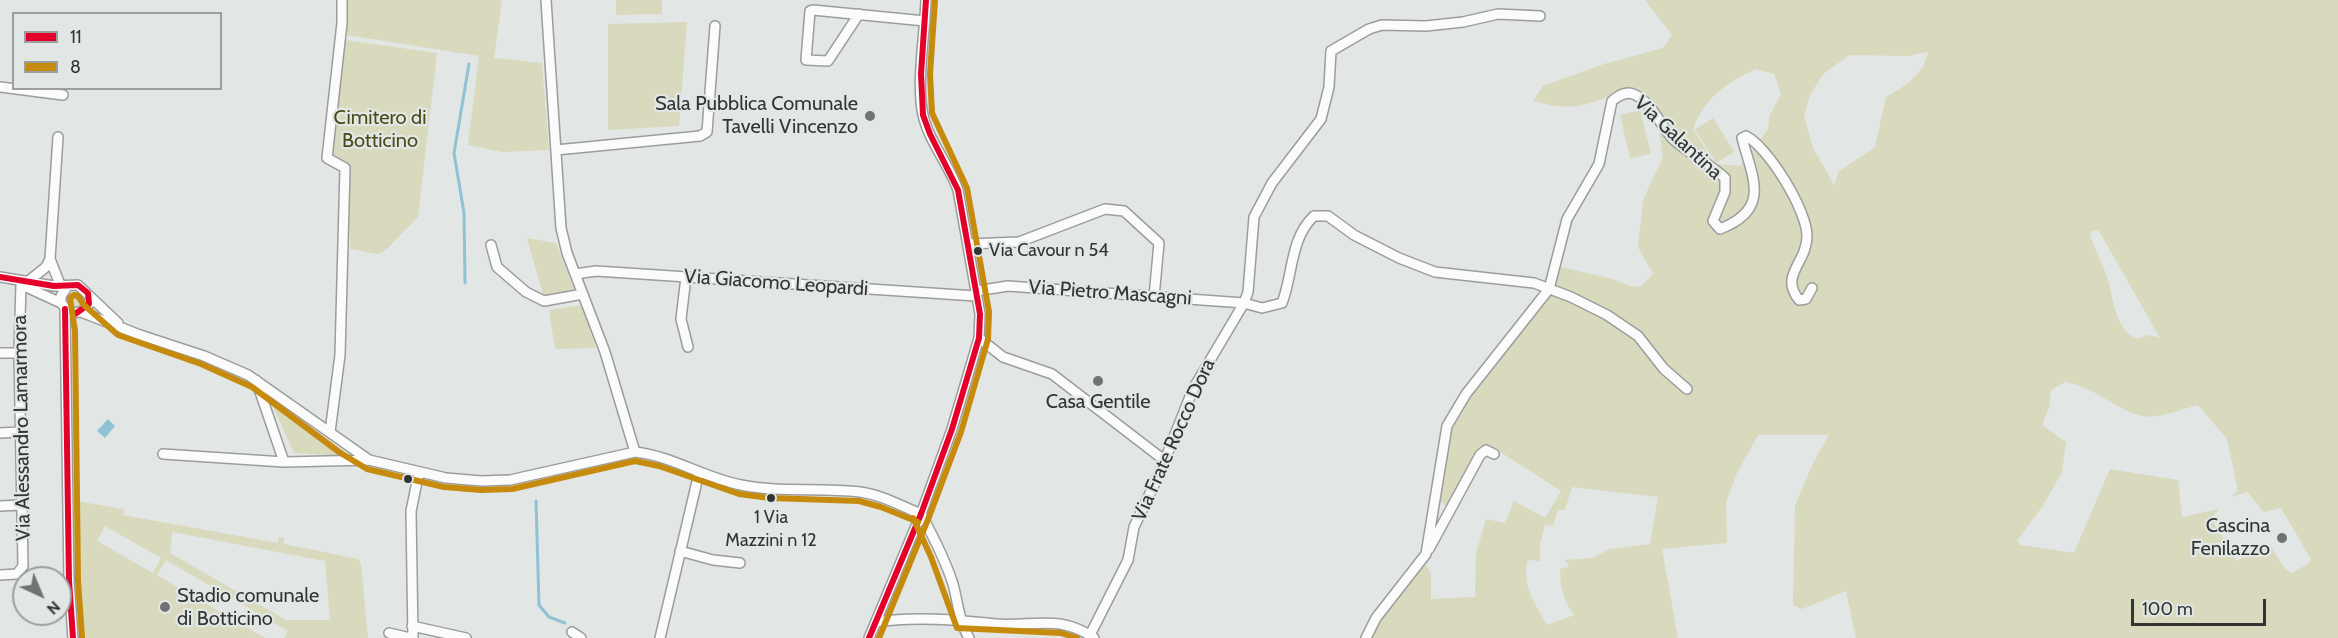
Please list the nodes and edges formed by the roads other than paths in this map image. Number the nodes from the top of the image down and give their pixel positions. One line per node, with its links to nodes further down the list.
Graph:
1 (342, 0): 38 (street)
2 (546, 0): 11 (street)
3 (926, 0): 6 (street)
4 (859, 14): 4 (street); 6 (street)
5 (1540, 16): 26 (street, Via Frate Rocco Dora)
6 (925, 21): 12 (street)
7 (715, 26): 11 (street)
8 (27, 90): 9 (street)
9 (63, 94)
10 (58, 137): 14 (street)
11 (556, 150): 15 (street)
12 (968, 244): 22 (street); 24 (street)
13 (491, 246): 23 (street)
14 (50, 259): 18 (street); 19 (street)
15 (575, 274): 17 (street, Via Giacomo Leopardi); 23 (street)
16 (0, 277): 18 (street)
17 (686, 277): 22 (street, Via Giacomo Leopardi); 32 (street)
18 (21, 282): 19 (street); 27 (street); 34 (street, Via Alessandro Lamarmora)
19 (64, 287): 25 (street); 27 (street)
20 (1812, 288): 21 (street, Via Galantina)
21 (1549, 289): 26 (street, Via Pietro Mascagni); 36 (street); 52 (street, Via Galantina)
22 (976, 293): 24 (street, Via Pietro Mascagni); 31 (street)
23 (583, 294): 40 (street)
24 (1154, 297): 26 (street, Via Pietro Mascagni)
25 (90, 299): 28 (street); 29 (street)
26 (1244, 303): 44 (street, Via Frate Rocco Dora)
27 (63, 306): 28 (street); 30 (street)
28 (78, 313): 29 (street); 30 (street)
29 (123, 327): 35 (street)
30 (66, 331): 61 (street)
31 (979, 338): 44 (street); 50 (street)
32 (688, 347)
33 (0, 353): 34 (street)
34 (19, 353): 37 (street, Via Alessandro Lamarmora)
35 (256, 379): 38 (street); 45 (street)
36 (1686, 389)
37 (20, 432): 39 (street); 48 (street, Via Alessandro Lamarmora)
38 (330, 432): 43 (street)
39 (0, 433)
40 (635, 452): 46 (street); 47 (street)
41 (163, 454): 45 (street)
42 (1494, 454): 52 (street, Via Galantina)
43 (369, 459): 45 (street); 46 (street)
44 (1164, 460): 60 (street, Via Frate Rocco Dora)
45 (284, 462)
46 (419, 472): 57 (street)
47 (699, 473): 50 (street); 51 (street)
48 (21, 505): 49 (street); 54 (street, Via Alessandro Lamarmora)
49 (0, 506)
50 (921, 514): 55 (street); 56 (street)
51 (680, 551): 53 (street); 65 (street)
52 (1426, 554): 68 (street, Via Galantina)
53 (740, 563)
54 (0, 575)
55 (962, 621): 56 (street); 60 (street); 67 (street)
56 (876, 622): 66 (street)
57 (412, 626): 62 (street); 63 (street)
58 (572, 632): 64 (street)
59 (389, 633): 62 (street)
60 (1092, 637)
61 (73, 638)
62 (411, 638)
63 (466, 638)
64 (581, 638)
65 (660, 638)
66 (869, 638)
67 (969, 638)
68 (1366, 638)

